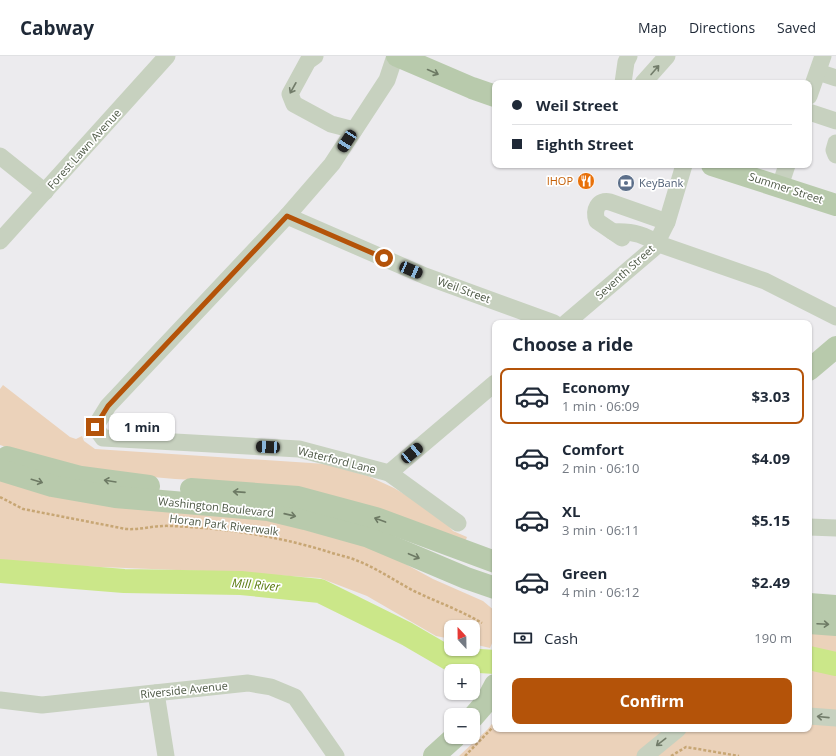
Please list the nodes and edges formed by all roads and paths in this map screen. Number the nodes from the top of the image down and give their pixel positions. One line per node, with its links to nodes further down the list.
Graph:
1 (167, 56): 23 (street, Forest Lawn Avenue)
2 (315, 56): 15 (street, one-way to 15)
3 (396, 56): 12 (main road, one-way to 12); 15 (street)
4 (629, 56): 9 (street)
5 (667, 56): 10 (street, one-way to 5)
6 (823, 56): 7 (street)
7 (818, 72): 8 (street); 11 (street)
8 (836, 78)
9 (623, 80)
10 (646, 80)
11 (812, 86)
12 (492, 95)
13 (812, 113): 14 (street)
14 (836, 121)
15 (354, 130): 25 (street)
16 (836, 143): 17 (street)
17 (836, 155)
18 (0, 156): 23 (street)
19 (683, 168): 26 (street, Seventh Street)
20 (722, 168): 22 (main road, Summer Street)
21 (786, 168): 22 (street)
22 (780, 186): 24 (main road, Summer Street)
23 (45, 192): 27 (street, Forest Lawn Avenue)
24 (836, 205)
25 (287, 216): 30 (street, Weil Street); 37 (street, Waterford Lane)
26 (667, 222): 28 (street, Seventh Street); 28 (street)
27 (0, 241)
28 (656, 243): 29 (street); 31 (street, Seventh Street)
29 (836, 317)
30 (546, 320)
31 (570, 320)
32 (836, 347): 33 (main road)
33 (812, 367)
34 (492, 386): 37 (street)
35 (0, 454): 42 (main road, Washington Boulevard, one-way to 35)
36 (0, 470): 43 (main road, Washington Boulevard, one-way to 43)
37 (389, 473): 39 (street, Waterford Lane)
38 (0, 498): 46 (path, Horan Park Riverwalk)
39 (458, 523)
40 (812, 528): 41 (street)
41 (836, 528)
42 (492, 561)
43 (492, 587)
44 (812, 604): 45 (main road)
45 (836, 606)
46 (482, 623)
47 (812, 623): 48 (main road, one-way to 48)
48 (836, 625)
49 (156, 693): 50 (street, Riverside Avenue); 58 (street); 59 (street, Riverside Avenue)
50 (0, 700)
51 (487, 706): 54 (path)
52 (812, 716): 53 (street, one-way to 52)
53 (836, 718)
54 (492, 723)
55 (492, 727): 61 (path)
56 (674, 732): 62 (street, one-way to 62)
57 (447, 744): 60 (main road)
58 (166, 756)
59 (336, 756)
60 (434, 756)
61 (465, 756)
62 (646, 756)
63 (670, 756): 64 (path)
64 (739, 756)

